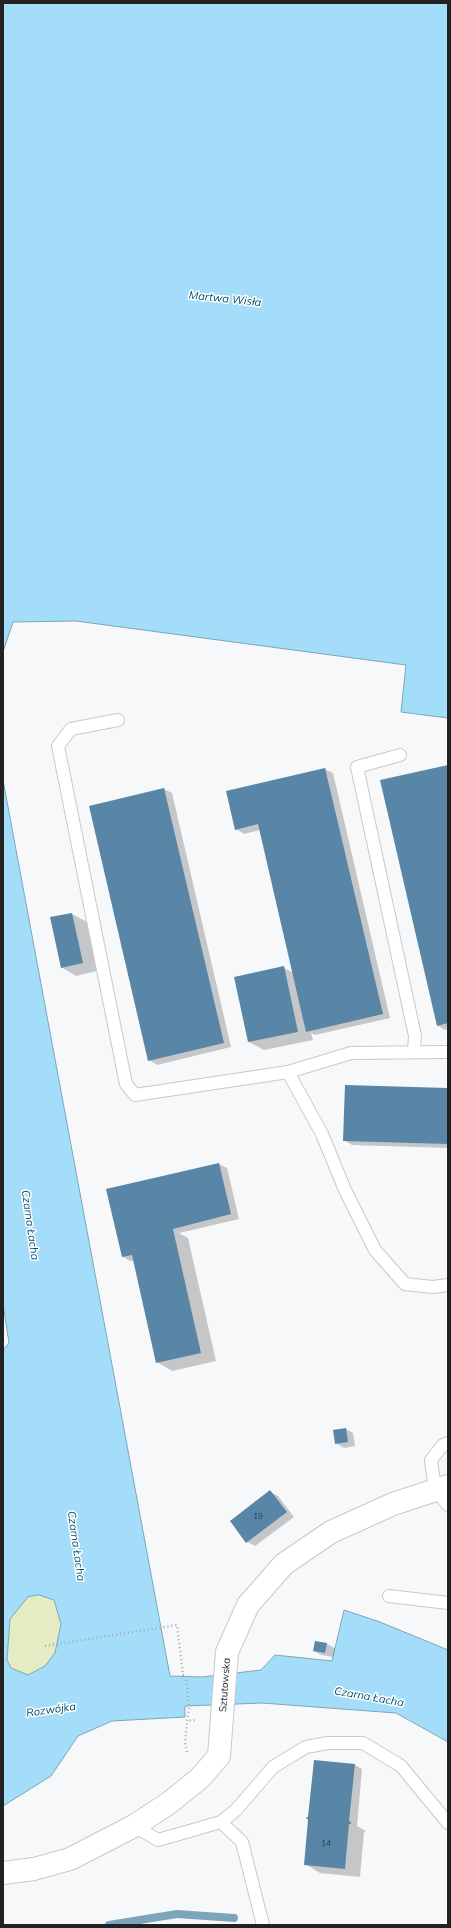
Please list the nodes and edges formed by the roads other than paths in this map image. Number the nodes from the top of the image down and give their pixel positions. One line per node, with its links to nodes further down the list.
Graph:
1 (118, 720): 5 (lane)
2 (400, 755): 3 (lane)
3 (414, 1052): 4 (lane); 5 (lane)
4 (448, 1052)
5 (288, 1072): 6 (lane)
6 (448, 1285)
7 (448, 1443): 8 (lane)
8 (444, 1494): 13 (street, Sztutowska)
9 (389, 1596): 10 (lane)
10 (448, 1603)
11 (221, 1822): 12 (lane); 13 (lane); 15 (lane)
12 (448, 1823)
13 (134, 1826): 14 (street, Sztutowska)
14 (3, 1873)
15 (263, 1925)

